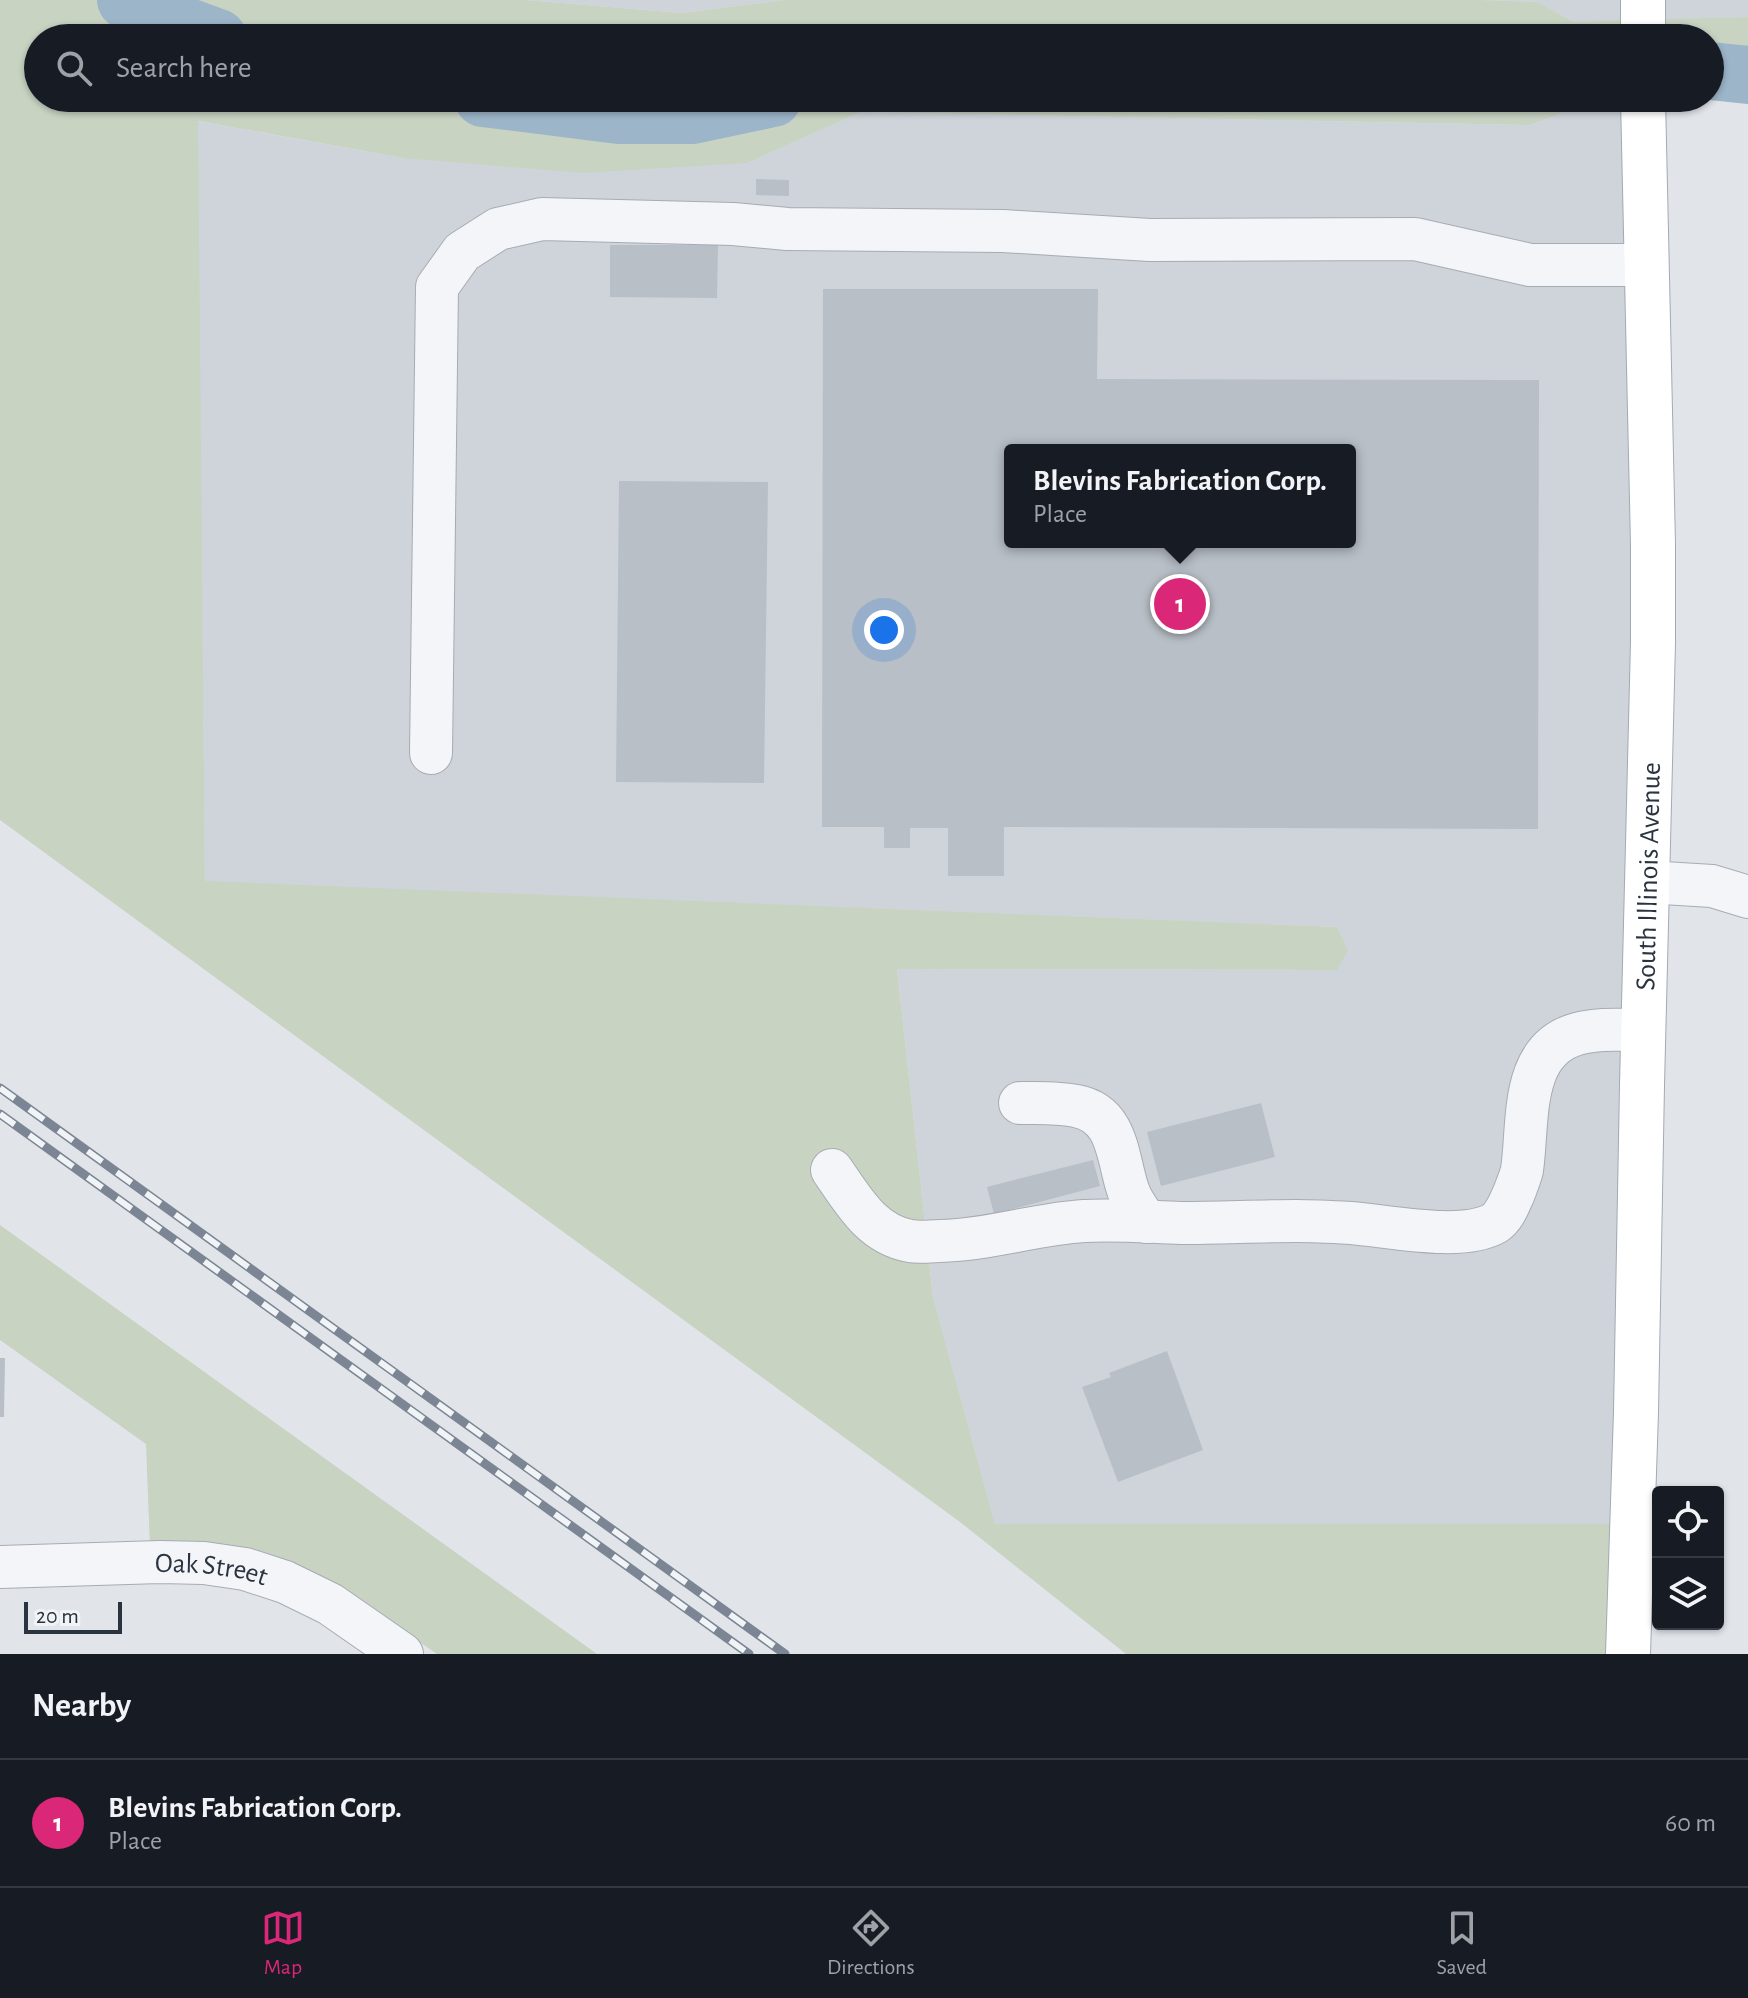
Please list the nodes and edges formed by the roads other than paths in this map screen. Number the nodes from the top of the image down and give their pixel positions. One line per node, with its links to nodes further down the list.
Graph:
1 (1643, 0): 2 (main road)
2 (1643, 24)
3 (1643, 115): 4 (main road, South Illinois Avenue)
4 (1647, 265): 5 (street); 6 (main road, South Illinois Avenue)
5 (431, 753)
6 (1647, 882): 7 (street); 8 (main road, South Illinois Avenue)
7 (1748, 897)
8 (1643, 1030): 11 (street); 14 (main road, South Illinois Avenue)
9 (1020, 1103): 11 (street)
10 (832, 1170): 11 (street)
11 (1147, 1222)
12 (0, 1567): 13 (street, Oak Street)
13 (402, 1654)
14 (1628, 1654)

